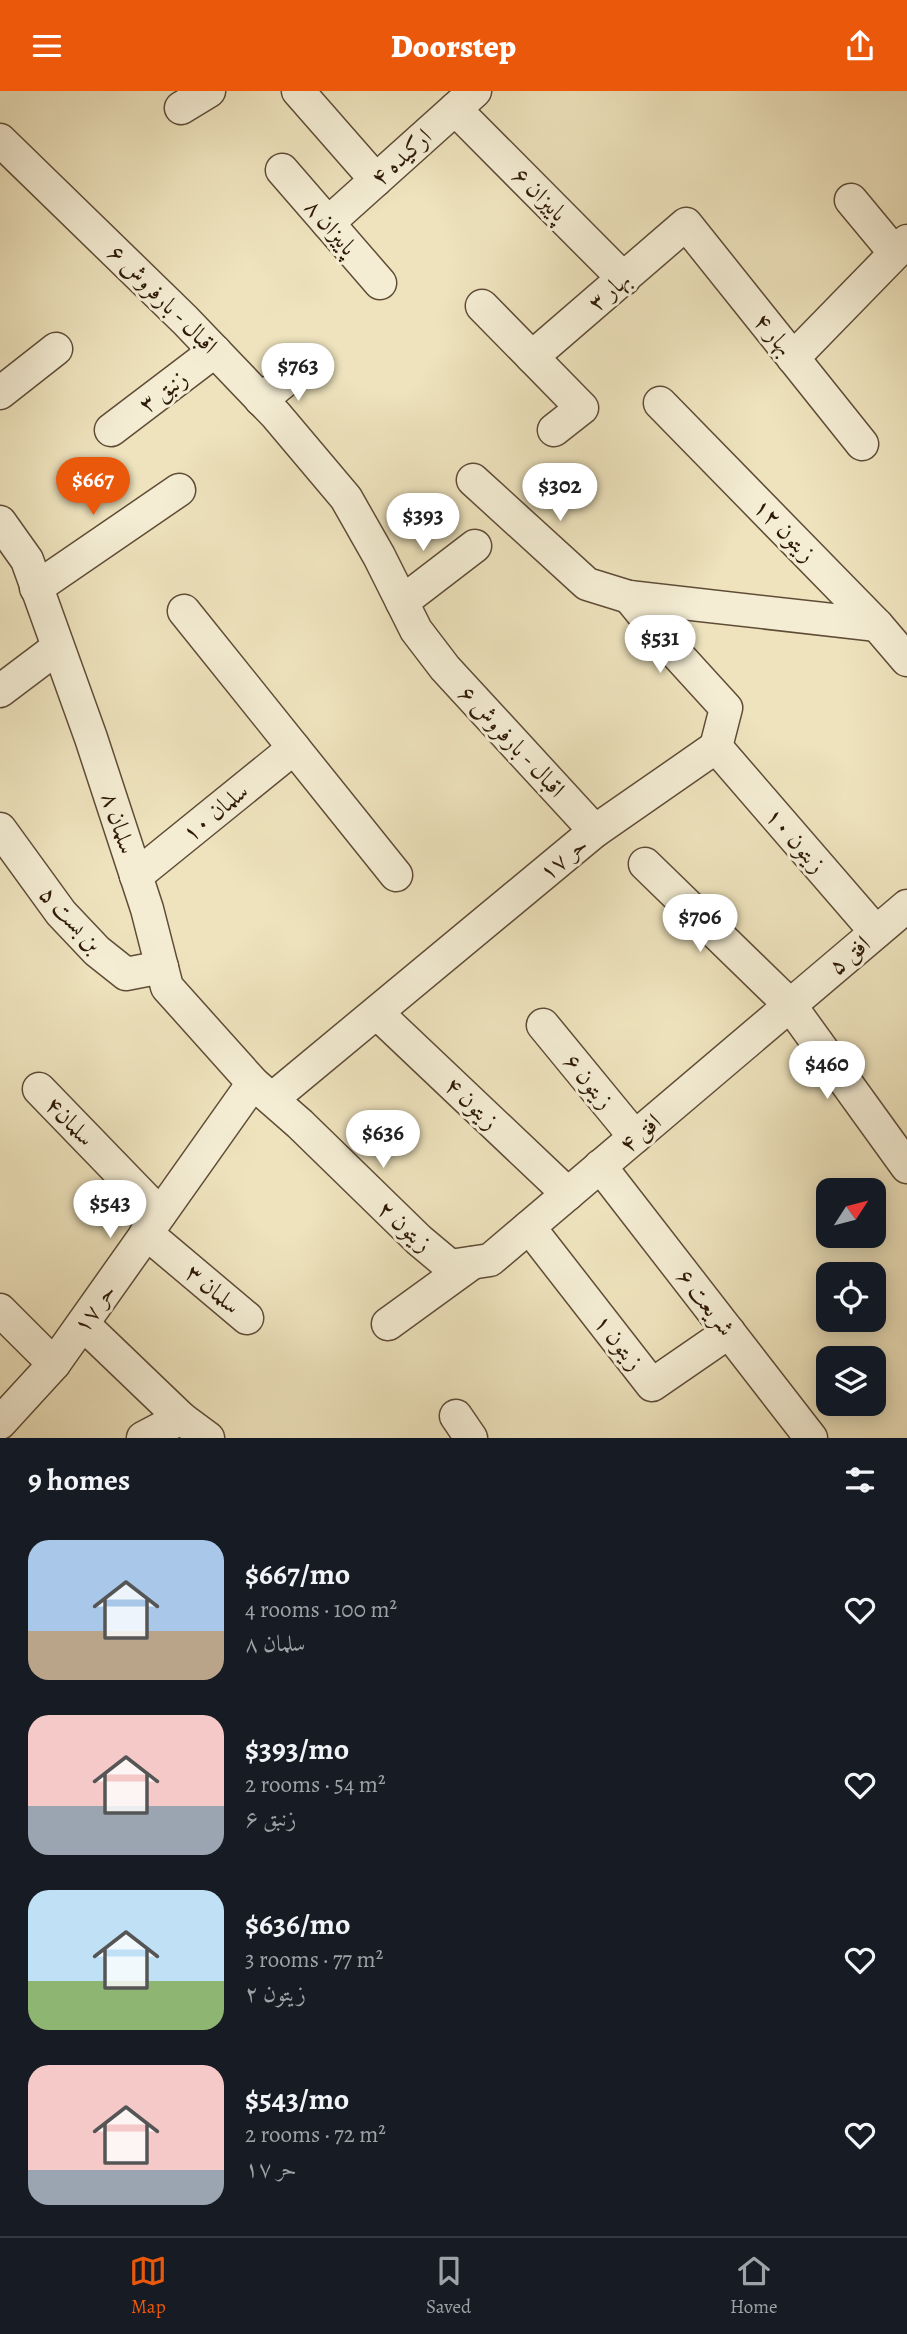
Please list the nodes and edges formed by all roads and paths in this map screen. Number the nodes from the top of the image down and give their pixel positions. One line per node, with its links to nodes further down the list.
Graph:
1 (209, 91): 4 (street)
2 (298, 91): 7 (street)
3 (465, 100): 7 (street, ارکیده ۴); 12 (street, پاییزان ۶)
4 (181, 108)
5 (0, 140): 16 (street, اقبال - بارفروش ۶)
6 (282, 170): 9 (street, پاییزان ۸)
7 (376, 180): 9 (street, ارکیده ۴)
8 (851, 200): 11 (street)
9 (328, 223): 13 (street, پاییزان ۸)
10 (686, 224): 12 (street, بهار ۳); 18 (street, بهار ۴)
11 (901, 247): 18 (street)
12 (624, 279): 17 (street, بهار ۳)
13 (380, 283)
14 (482, 306): 17 (street)
15 (56, 349): 20 (street)
16 (215, 351): 21 (street, اقبال - بارفروش ۶); 23 (street, زنبق ۳)
17 (532, 357): 24 (street)
18 (793, 358): 25 (street, بهار ۴)
19 (303, 366): 21 (street)
20 (0, 393)
21 (261, 400): 32 (street, اقبال - بارفروش ۶)
22 (660, 403): 34 (street, زیتون ۱۲)
23 (111, 430)
24 (554, 430)
25 (862, 444)
26 (473, 480): 31 (street)
27 (179, 490): 30 (street)
28 (0, 522): 30 (street, سلمان ۸)
29 (475, 546): 32 (street)
30 (36, 588): 35 (street, سلمان ۸)
31 (629, 597): 34 (street); 38 (street)
32 (402, 602): 41 (street, اقبال - بارفروش ۶)
33 (184, 611): 39 (street)
34 (877, 625): 36 (street, زیتون ۱۲)
35 (57, 648): 37 (street); 43 (street, سلمان ۸)
36 (907, 660)
37 (0, 691)
38 (716, 747): 41 (street, حر ۱۷); 46 (street, زیتون ۱۰)
39 (294, 748): 43 (street, سلمان ۱۰); 44 (street)
40 (0, 829): 47 (street, بن بست ۵)
41 (595, 831): 49 (street, حر ۱۷)
42 (645, 864): 48 (street)
43 (136, 876): 47 (street, سلمان ۸)
44 (396, 876)
45 (907, 906): 46 (street, افق ۵)
46 (876, 932): 48 (street, افق ۵)
47 (162, 967): 52 (street, سلمان ۸)
48 (790, 1005): 53 (street, افق ۴); 55 (street)
49 (377, 1013): 52 (street, حر ۱۷); 56 (street, زیتون ۴)
50 (543, 1025): 53 (street, زیتون ۶)
51 (39, 1089): 57 (street, سلمان۴)
52 (262, 1091): 57 (street, حر ۱۷); 59 (street, زیتون ۲)
53 (635, 1137): 54 (street, افق ۴)
54 (600, 1167): 56 (street, افق ۴); 64 (street, شریعت ۶)
55 (907, 1167)
56 (568, 1194): 58 (street, افق ۴)
57 (153, 1224): 61 (street, سلمان ۳); 62 (street, حر ۱۷)
58 (529, 1227): 59 (street, افق ۴); 64 (street, زیتون ۱)
59 (481, 1261): 63 (street, افق ۴)
60 (0, 1310): 65 (street)
61 (247, 1318)
62 (83, 1324): 65 (street, حر ۱۷); 66 (street)
63 (388, 1324)
64 (729, 1332): 70 (street, شریعت ۶)
65 (54, 1364): 67 (street, حر ۱۷)
66 (181, 1418): 68 (street); 69 (street)
67 (0, 1423)
68 (143, 1438)
69 (208, 1438)
70 (811, 1438)

